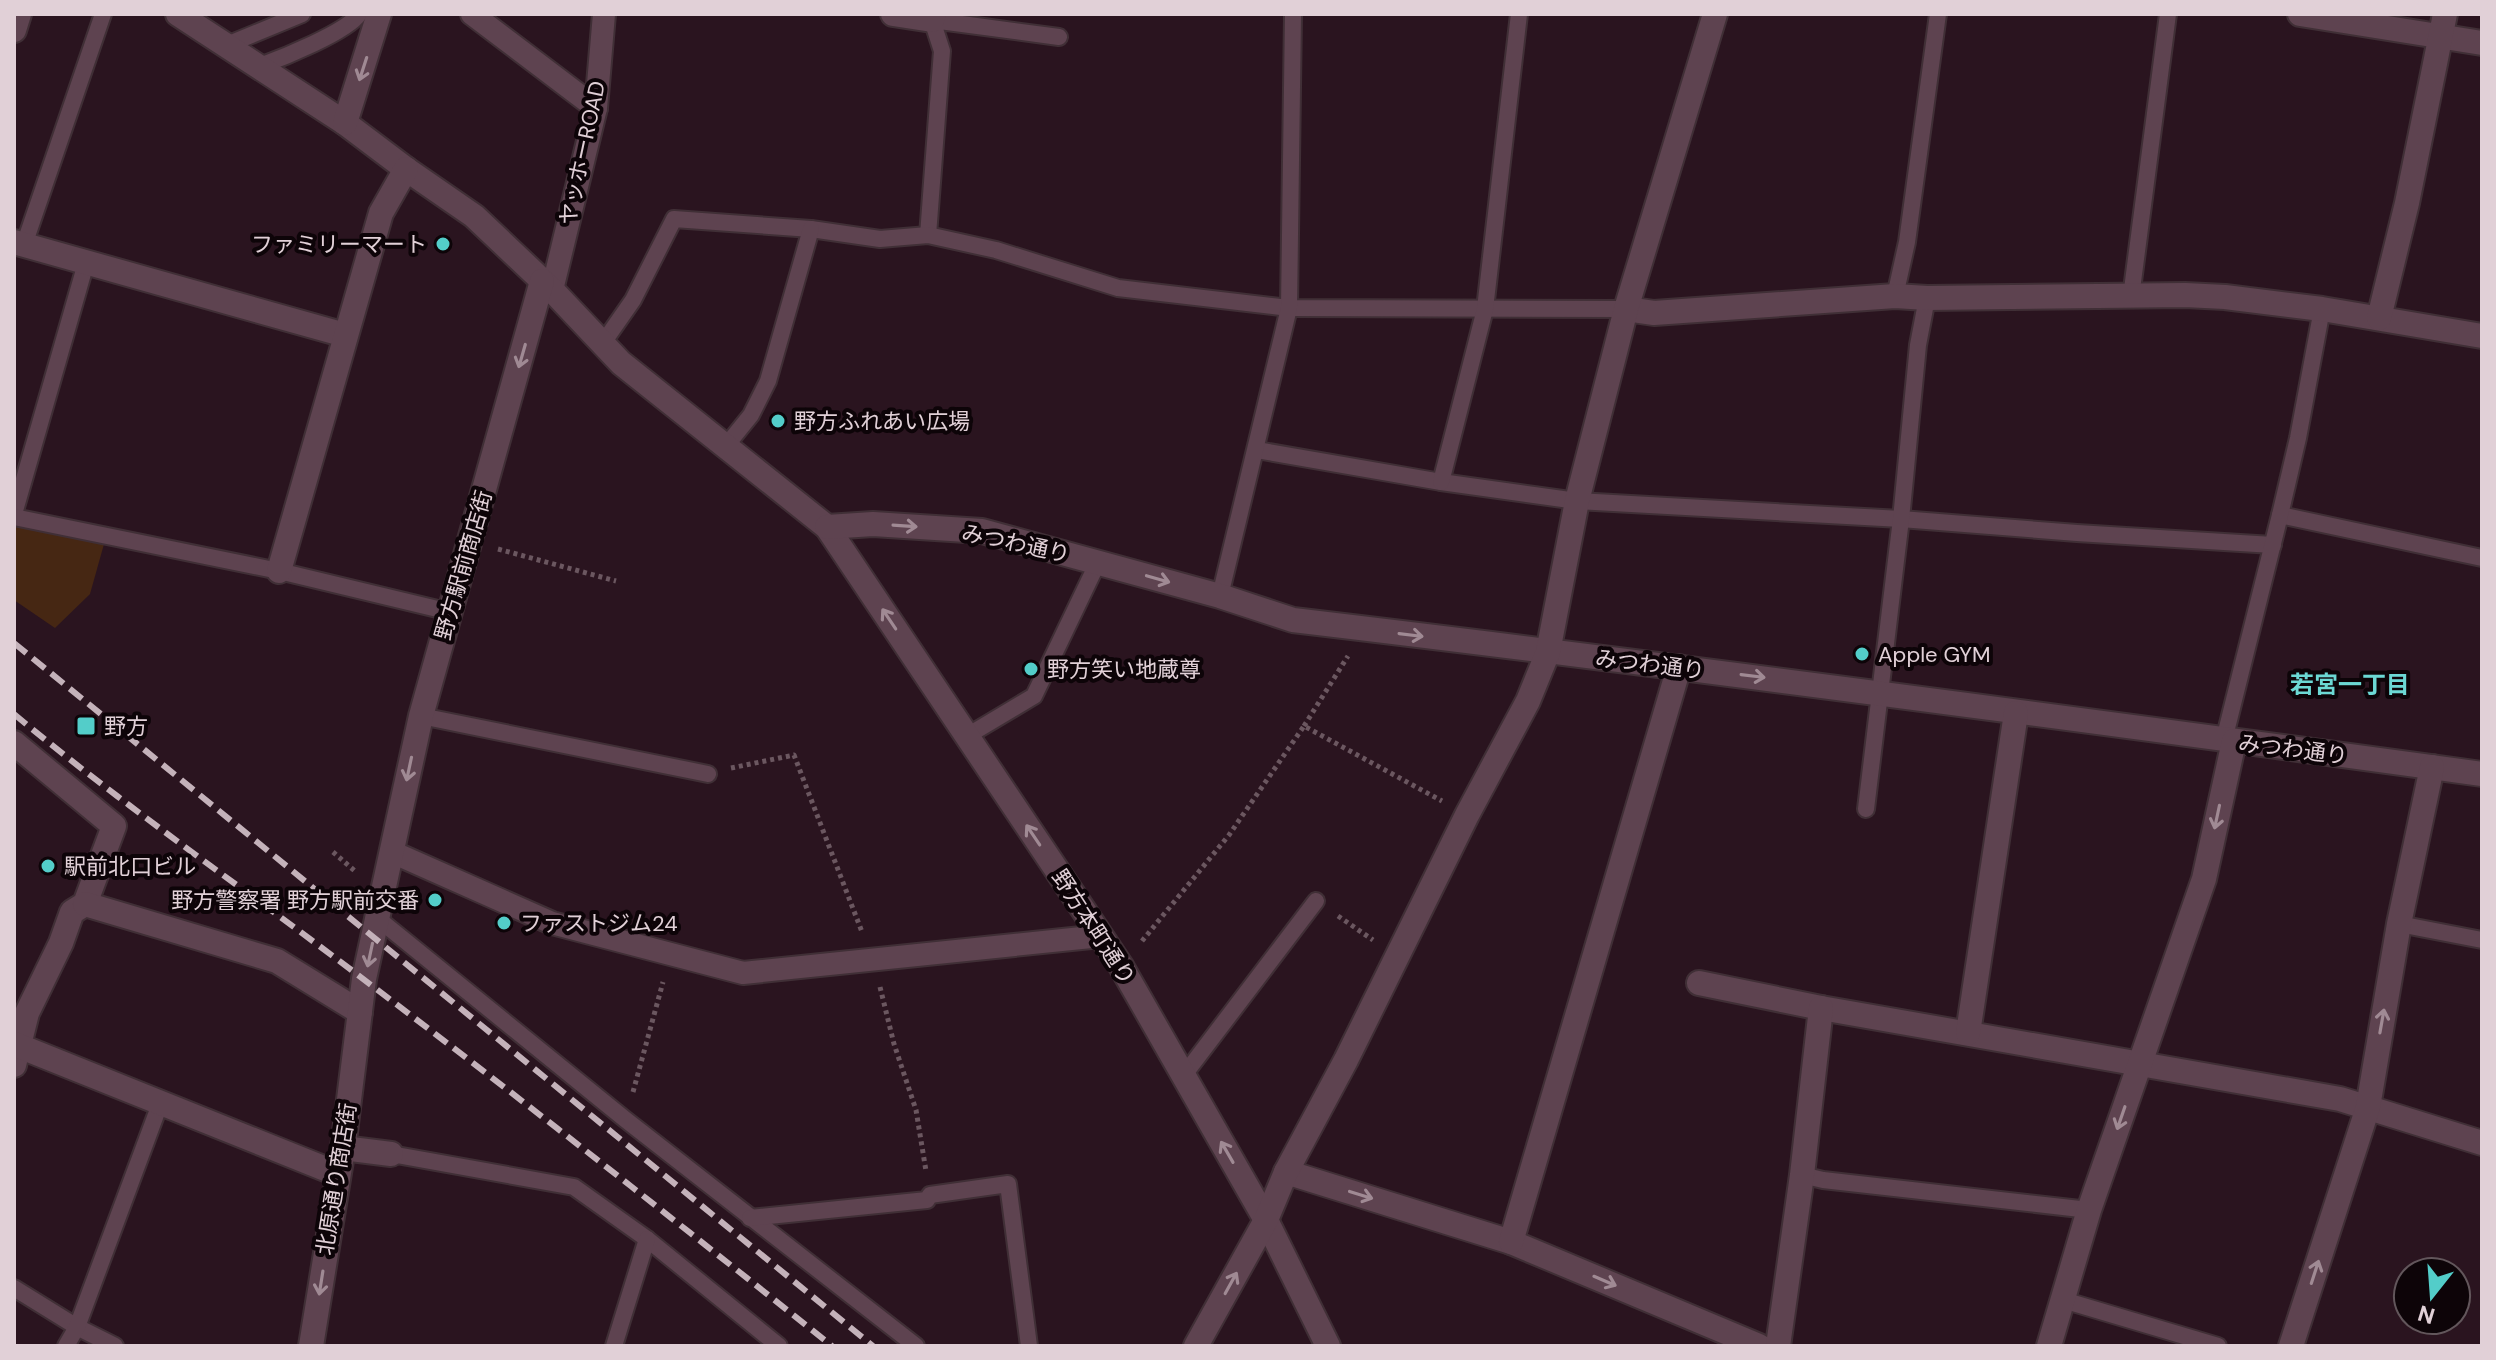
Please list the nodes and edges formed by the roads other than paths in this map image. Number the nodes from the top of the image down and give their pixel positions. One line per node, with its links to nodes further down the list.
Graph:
1 (19, 14): 18 (street)
2 (103, 14): 28 (lane)
3 (178, 14): 21 (street, 野方本町通り)
4 (302, 14): 21 (lane)
5 (359, 14): 22 (lane)
6 (379, 14): 24 (street, one-way to 24)
7 (472, 14): 23 (street)
8 (604, 14): 23 (street, ヤッホーROAD)
9 (893, 14): 16 (street)
10 (1293, 14): 34 (lane)
11 (1519, 14): 35 (lane)
12 (1715, 14): 36 (street)
13 (1938, 14): 31 (lane)
14 (2168, 14): 32 (lane)
15 (2300, 14): 17 (street)
16 (933, 17): 19 (lane); 27 (lane)
17 (2443, 25): 20 (street); 38 (street)
18 (14, 30)
19 (1059, 37)
20 (2482, 43)
21 (227, 45): 22 (street, 野方本町通り)
22 (260, 66): 24 (street, 野方本町通り)
23 (596, 108): 30 (street, ヤッホーROAD)
24 (345, 123): 25 (street, 野方本町通り)
25 (406, 169): 30 (street, 野方本町通り); 39 (street)
26 (811, 229): 27 (lane); 41 (lane); 42 (lane)
27 (928, 235): 34 (lane)
28 (19, 244): 29 (street)
29 (86, 263): 39 (street); 46 (lane)
30 (547, 286): 41 (street, 野方本町通り); 55 (street, 野方駅前商店街, one-way to 55)
31 (1895, 296): 33 (street); 36 (street)
32 (2131, 297): 33 (street); 37 (street)
33 (1927, 298): 48 (lane)
34 (1289, 308): 35 (lane); 43 (lane)
35 (1485, 309): 36 (lane); 44 (lane)
36 (1626, 309): 45 (street)
37 (2322, 309): 38 (street); 47 (lane)
38 (2379, 318): 40 (street)
39 (345, 335): 53 (street)
40 (2482, 336)
41 (603, 343): 42 (street, 野方本町通り)
42 (726, 446): 49 (street, 野方本町通り)
43 (1257, 450): 44 (lane); 54 (lane)
44 (1441, 482): 45 (lane)
45 (1577, 501): 48 (lane); 56 (street)
46 (14, 515): 53 (lane)
47 (2280, 515): 50 (lane); 51 (lane)
48 (1901, 519): 50 (lane); 58 (lane)
49 (827, 527): 52 (street, みつわ通り, one-way to 52); 61 (street, 野方本町通り, one-way to 49)
50 (2273, 545): 62 (lane)
51 (2482, 558)
52 (1098, 562): 54 (street, みつわ通り, one-way to 54); 61 (lane)
53 (279, 571): 55 (lane)
54 (1220, 596): 56 (street, みつわ通り, one-way to 56)
55 (450, 612): 60 (street, 野方駅前商店街)
56 (1548, 652): 57 (street, みつわ通り); 87 (street)
57 (1679, 667): 58 (street, みつわ通り, one-way to 58); 94 (street)
58 (1880, 692): 59 (street, みつわ通り); 67 (lane)
59 (2016, 713): 62 (street, みつわ通り); 78 (street)
60 (421, 716): 65 (lane); 68 (street, 野方駅前商店街, one-way to 68)
61 (967, 736): 73 (street, 野方本町通り, one-way to 61)
62 (2229, 741): 64 (street, みつわ通り); 80 (street, one-way to 80)
63 (14, 743): 70 (street)
64 (2432, 767): 66 (street, みつわ通り); 72 (street)
65 (708, 774)
66 (2482, 774)
67 (1866, 809)
68 (392, 852): 71 (street, 野方駅前商店街); 73 (street)
69 (1316, 901): 81 (lane)
70 (85, 904): 77 (street); 79 (street)
71 (377, 918): 77 (street, 北原通り商店街, one-way to 77); 91 (lane)
72 (2399, 924): 74 (lane); 83 (street, one-way to 72)
73 (1101, 936): 81 (street, 野方本町通り)
74 (2482, 940)
75 (1699, 983): 76 (street)
76 (1821, 1008): 78 (street); 89 (street)
77 (360, 1012): 85 (street, 北原通り商店街)
78 (1968, 1033): 80 (street)
79 (16, 1052): 82 (street)
80 (2140, 1064): 83 (street); 90 (street, one-way to 90)
81 (1184, 1075): 92 (street, 野方本町通り, one-way to 81)
82 (160, 1104): 88 (street); 97 (lane)
83 (2368, 1107): 84 (street); 111 (street, one-way to 83)
84 (2482, 1143)
85 (343, 1148): 86 (street); 88 (street, 北原通り商店街)
86 (391, 1154): 93 (lane)
87 (1286, 1172): 92 (street); 94 (street, one-way to 94)
88 (338, 1174): 100 (street, 北原通り商店街, one-way to 100)
89 (1802, 1175): 90 (lane); 108 (street)
90 (2089, 1210): 96 (street)
91 (750, 1218): 103 (lane); 104 (lane)
92 (1266, 1220): 105 (street, one-way to 92); 106 (street, 野方本町通り)
93 (647, 1239): 101 (lane); 102 (lane)
94 (1511, 1242): 107 (street, one-way to 107)
95 (14, 1288): 97 (lane)
96 (2063, 1300): 109 (street); 110 (lane)
97 (77, 1327): 98 (lane); 99 (lane)
98 (66, 1346)
99 (115, 1346)
100 (311, 1346)
101 (614, 1346)
102 (779, 1346)
103 (916, 1346)
104 (1029, 1346)
105 (1196, 1346)
106 (1328, 1346)
107 (1759, 1346)
108 (1778, 1346)
109 (2049, 1346)
110 (2218, 1346)
111 (2291, 1346)

